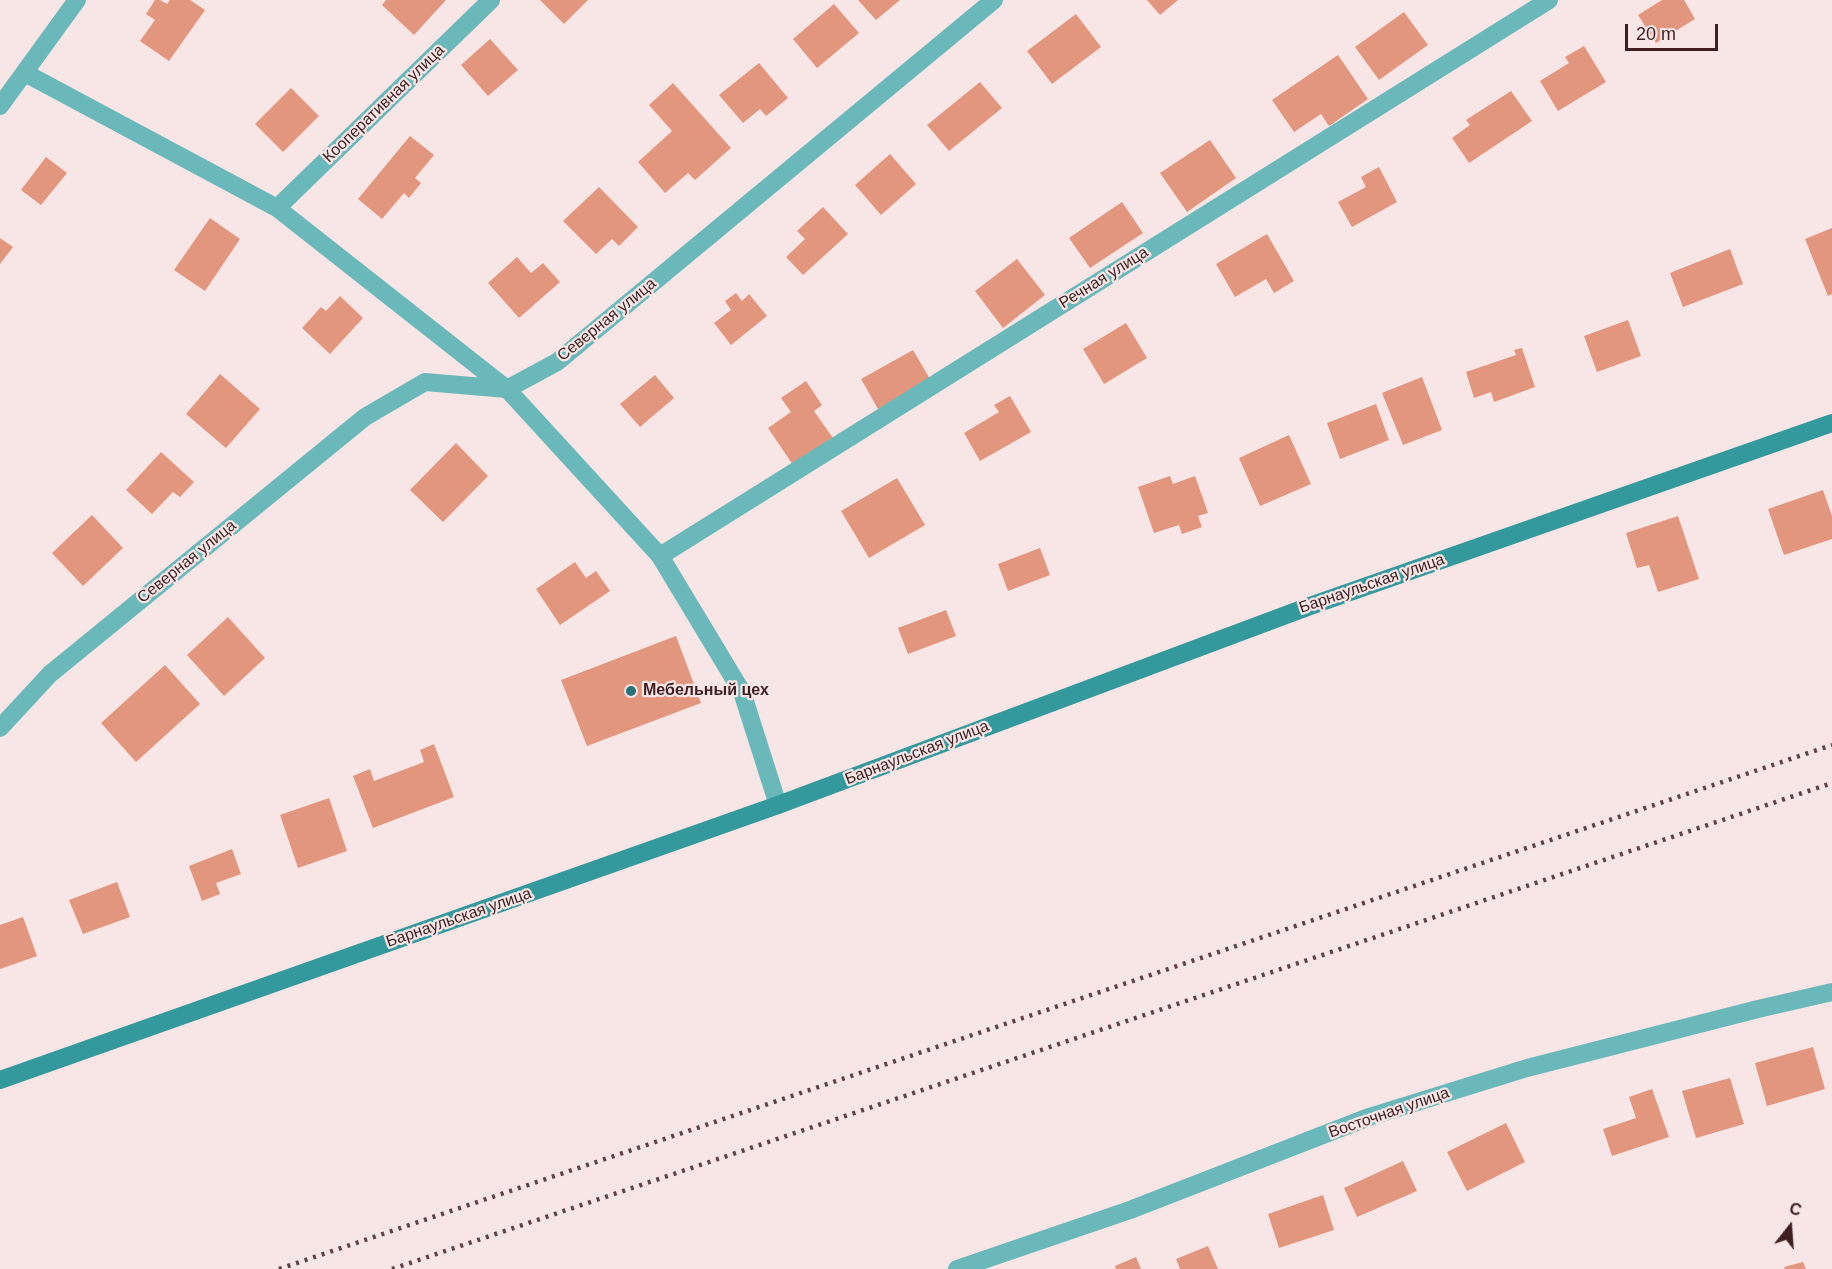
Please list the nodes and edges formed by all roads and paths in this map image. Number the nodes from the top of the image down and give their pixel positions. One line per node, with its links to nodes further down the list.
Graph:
1 (77, 0): 5 (street)
2 (491, 0): 7 (street, Кооперативная улица)
3 (994, 0): 8 (street, Северная улица)
4 (1549, 0): 10 (street, Речная улица)
5 (25, 73): 6 (street); 7 (street)
6 (0, 106)
7 (277, 208): 8 (street)
8 (507, 389): 10 (street); 11 (street, Северная улица)
9 (1832, 423): 12 (street, Барнаульская улица)
10 (660, 556): 12 (street)
11 (0, 728)
12 (778, 805): 14 (street, Барнаульская улица)
13 (1832, 992): 15 (street, Восточная улица)
14 (0, 1080)
15 (957, 1269)

